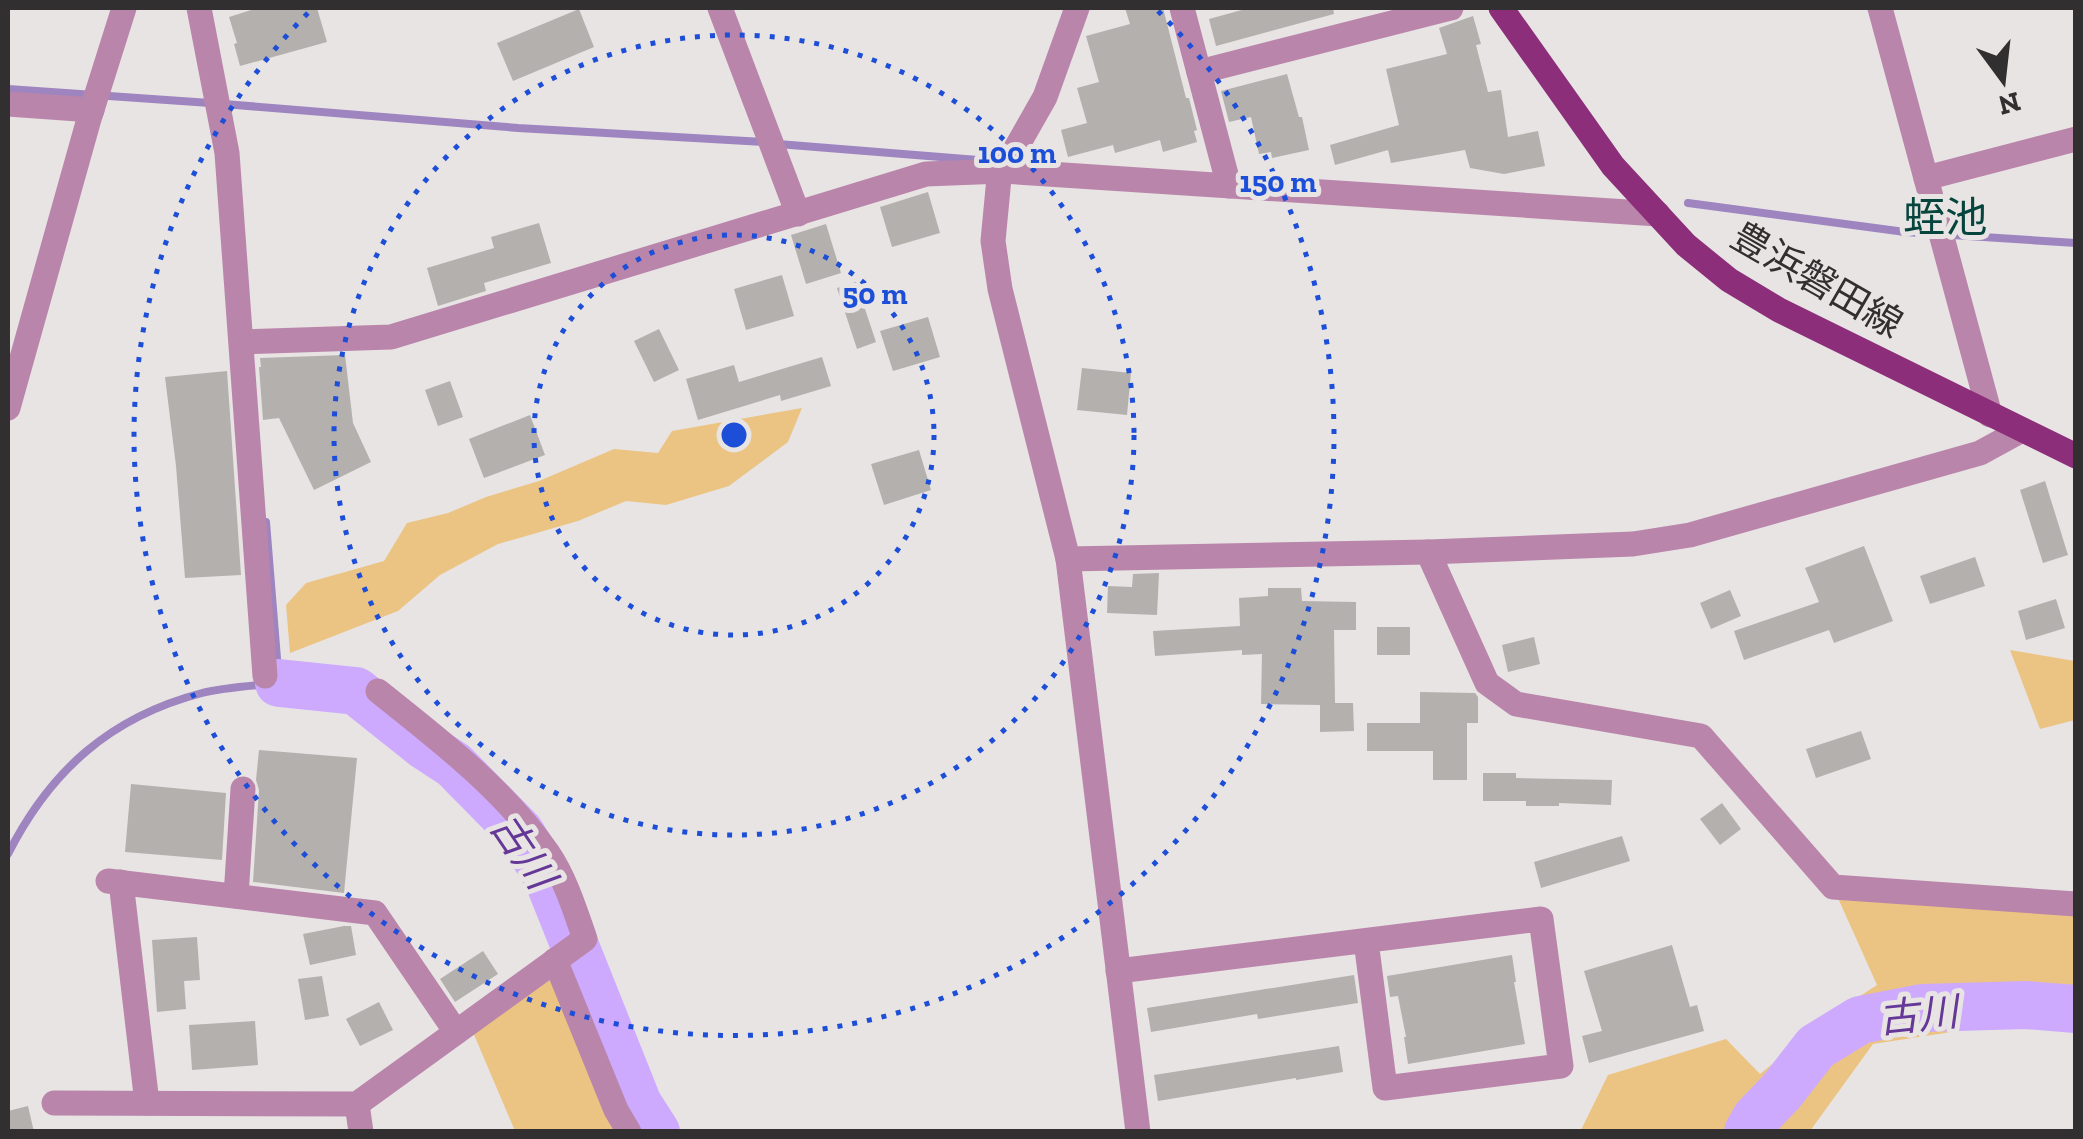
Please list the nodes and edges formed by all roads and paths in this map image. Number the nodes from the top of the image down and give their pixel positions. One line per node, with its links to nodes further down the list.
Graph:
1 (124, 8): 10 (street)
2 (199, 8): 18 (street)
3 (720, 8): 16 (street)
4 (1077, 8): 13 (street)
5 (1182, 8): 9 (street)
6 (1450, 8): 9 (street)
7 (1501, 8): 17 (main road, 豊浜磐田線)
8 (1880, 8): 14 (street)
9 (1199, 72): 15 (street)
10 (96, 99): 11 (street); 19 (street)
11 (8, 104)
12 (2076, 138): 14 (street)
13 (1003, 171): 15 (street); 16 (street); 24 (street)
14 (1926, 178): 20 (street)
15 (1229, 186): 17 (street)
16 (798, 214): 18 (street)
17 (1658, 214): 20 (main road, 豊浜磐田線)
18 (242, 342): 25 (street)
19 (8, 408)
20 (1990, 415): 21 (main road, 豊浜磐田線)
21 (2022, 430): 22 (main road, 豊浜磐田線); 23 (street)
22 (2076, 456)
23 (1428, 552): 24 (street); 29 (street)
24 (1068, 559): 32 (street)
25 (265, 676)
26 (378, 690): 31 (street)
27 (243, 789): 28 (street)
28 (236, 896): 33 (street); 35 (street)
29 (2076, 904)
30 (1366, 940): 30 (street); 32 (street)
31 (555, 960): 33 (street); 38 (street)
32 (1118, 971): 39 (street)
33 (456, 1032): 36 (street)
34 (54, 1102): 35 (street)
35 (148, 1103): 36 (street)
36 (357, 1104): 37 (street)
37 (361, 1132)
38 (629, 1132)
39 (1138, 1132)

